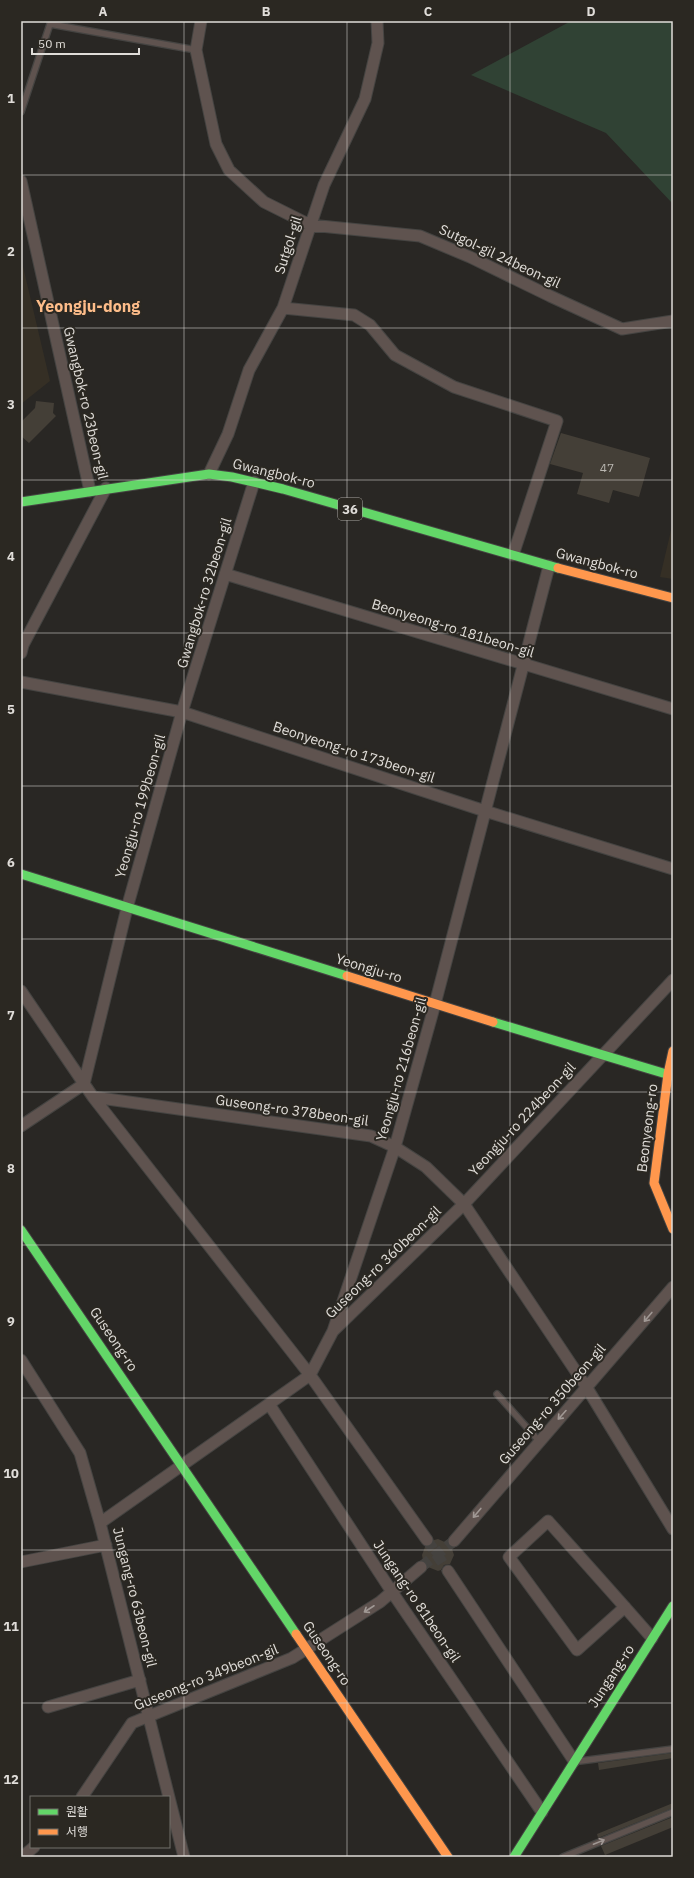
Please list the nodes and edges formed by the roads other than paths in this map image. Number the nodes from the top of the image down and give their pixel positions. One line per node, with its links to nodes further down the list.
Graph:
1 (200, 21): 4 (street)
2 (377, 21): 7 (street, Sutgol-gil)
3 (50, 22): 4 (lane); 5 (lane)
4 (196, 50): 7 (street)
5 (21, 112)
6 (21, 180): 13 (street, Gwangbok-ro 23beon-gil)
7 (310, 225): 8 (street, Sutgol-gil); 9 (street, Sutgol-gil 24beon-gil)
8 (283, 308): 10 (street, Sutgol-gil); 15 (street)
9 (673, 321)
10 (209, 474): 11 (street, Gwangbok-ro / 36); 12 (street, Gwangbok-ro / 36)
11 (254, 482): 15 (street, Gwangbok-ro / 36); 17 (street, Gwangbok-ro 32beon-gil)
12 (106, 488): 13 (street, Gwangbok-ro / 36); 19 (street)
13 (90, 491): 14 (street, Gwangbok-ro / 36)
14 (21, 502)
15 (513, 556): 16 (street, Gwangbok-ro / 36)
16 (549, 566): 18 (street, Gwangbok-ro / 36); 20 (street, Yeongju-ro 216beon-gil)
17 (225, 574): 20 (street, Beonyeong-ro 181beon-gil); 23 (street, Gwangbok-ro 32beon-gil)
18 (673, 598)
19 (21, 653)
20 (523, 665): 22 (street, Beonyeong-ro 181beon-gil); 24 (street, Yeongju-ro 216beon-gil)
21 (21, 682): 23 (street, Beonyeong-ro 173beon-gil)
22 (673, 710)
23 (182, 712): 24 (street, Beonyeong-ro 173beon-gil); 27 (street, Yeongju-ro 199beon-gil)
24 (485, 811): 25 (street, Beonyeong-ro 173beon-gil); 30 (street, Yeongju-ro 216beon-gil)
25 (673, 869)
26 (21, 874): 27 (street, Yeongju-ro)
27 (127, 908): 30 (street, Yeongju-ro); 34 (street)
28 (673, 980): 32 (street)
29 (21, 991): 34 (street)
30 (435, 1004): 32 (street, Yeongju-ro); 37 (street, Yeongju-ro 216beon-gil)
31 (673, 1050): 33 (street, Beonyeong-ro)
32 (603, 1054): 33 (street, Yeongju-ro); 38 (street, Yeongju-ro 224beon-gil)
33 (670, 1075): 39 (street, Beonyeong-ro)
34 (84, 1084): 35 (street); 36 (street)
35 (93, 1097): 37 (street, Guseong-ro 378beon-gil); 44 (street)
36 (21, 1126)
37 (395, 1147): 38 (street, Guseong-ro 378beon-gil); 42 (street, Yeongju-ro 216beon-gil)
38 (464, 1204): 42 (street, Guseong-ro 360beon-gil); 45 (street, Guseong-ro 378beon-gil)
39 (673, 1229)
40 (21, 1230): 49 (street, Guseong-ro)
41 (673, 1287): 45 (street, Guseong-ro 350beon-gil, one-way to 45)
42 (333, 1331): 44 (street, Guseong-ro 360beon-gil)
43 (21, 1360): 50 (street, Jungang-ro 63beon-gil)
44 (310, 1375): 47 (street, Guseong-ro 360beon-gil); 52 (street)
45 (587, 1388): 48 (street, Guseong-ro 350beon-gil, one-way to 48); 51 (street, Guseong-ro 378beon-gil)
46 (498, 1394): 48 (lane)
47 (269, 1404): 49 (street, Guseong-ro 360beon-gil); 58 (street, Jungang-ro 81beon-gil)
48 (538, 1441): 53 (street, Guseong-ro 350beon-gil, one-way to 53)
49 (181, 1465): 50 (street); 62 (street, Guseong-ro)
50 (100, 1523): 54 (street, Jungang-ro 63beon-gil)
51 (673, 1529)
52 (427, 1540)
53 (454, 1541)
54 (106, 1544): 55 (street); 63 (street, Jungang-ro 63beon-gil)
55 (21, 1562)
56 (421, 1567): 58 (street)
57 (448, 1571): 67 (street)
58 (392, 1592): 62 (street, one-way to 62); 71 (street, Jungang-ro 81beon-gil)
59 (673, 1606): 61 (street, Jungang-ro)
60 (625, 1607): 60 (street); 61 (street)
61 (652, 1638): 67 (street, Jungang-ro)
62 (307, 1650): 65 (street, Guseong-ro 349beon-gil); 76 (street, Guseong-ro)
63 (140, 1680): 64 (street); 65 (street, Jungang-ro 63beon-gil)
64 (48, 1707)
65 (149, 1715): 68 (street, Guseong-ro 349beon-gil); 69 (street, Jungang-ro 63beon-gil)
66 (673, 1749): 67 (lane)
67 (574, 1761): 71 (street, Jungang-ro)
68 (83, 1796)
69 (169, 1796)
70 (170, 1800): 75 (street, Jungang-ro 63beon-gil)
71 (542, 1812): 77 (street, Jungang-ro)
72 (673, 1812): 78 (lane, one-way to 72)
73 (33, 1848): 74 (street)
74 (22, 1857)
75 (184, 1857)
76 (448, 1857)
77 (514, 1857)
78 (563, 1857)

